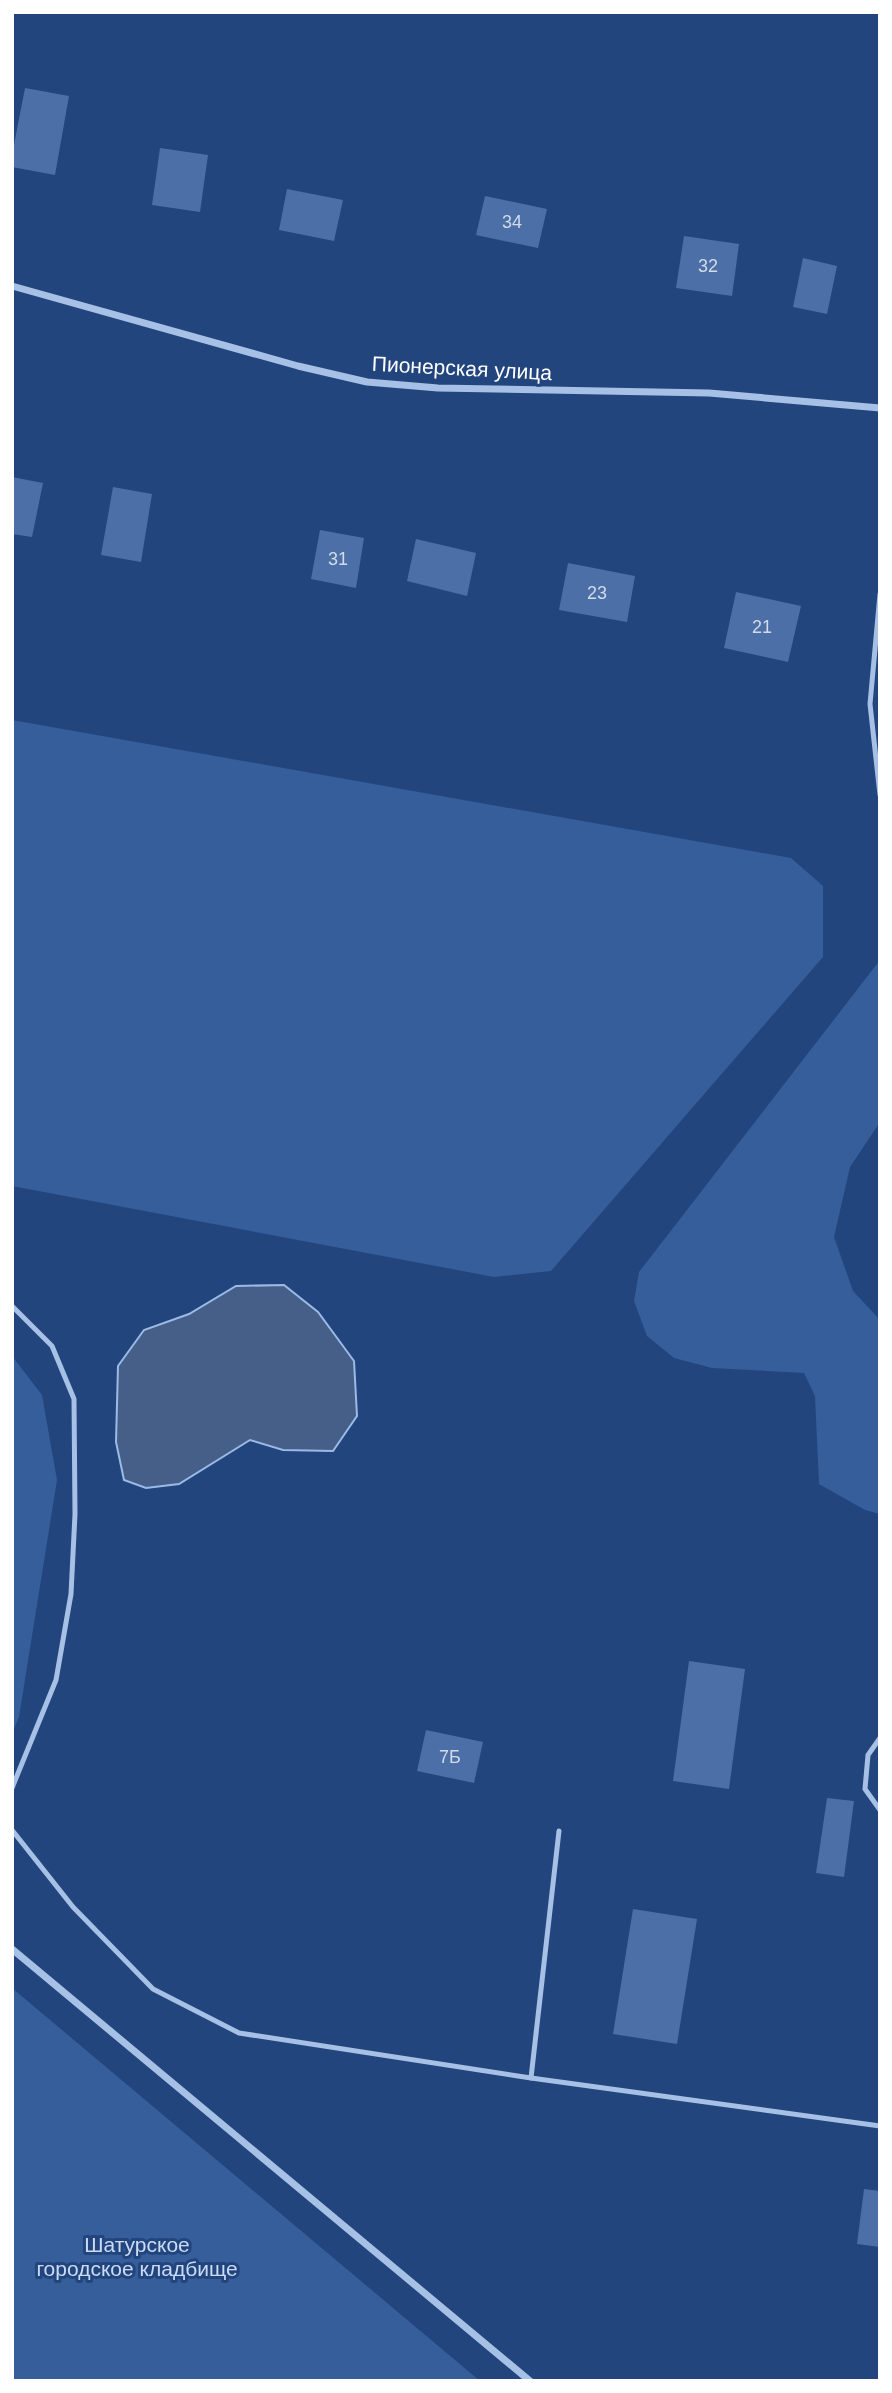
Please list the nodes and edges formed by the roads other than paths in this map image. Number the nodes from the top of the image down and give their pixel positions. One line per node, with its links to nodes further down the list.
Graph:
1 (12, 286): 2 (street, Пионерская улица)
2 (880, 408)
3 (880, 594): 4 (lane)
4 (880, 795)
5 (12, 1307): 7 (lane)
6 (880, 1738): 8 (lane)
7 (12, 1788)
8 (880, 1810)
9 (12, 1829): 12 (lane)
10 (559, 1831): 12 (lane)
11 (12, 1949): 16 (street)
12 (531, 2078): 14 (lane)
13 (880, 2119): 14 (lane)
14 (868, 2123): 15 (lane)
15 (880, 2126)
16 (530, 2381)

